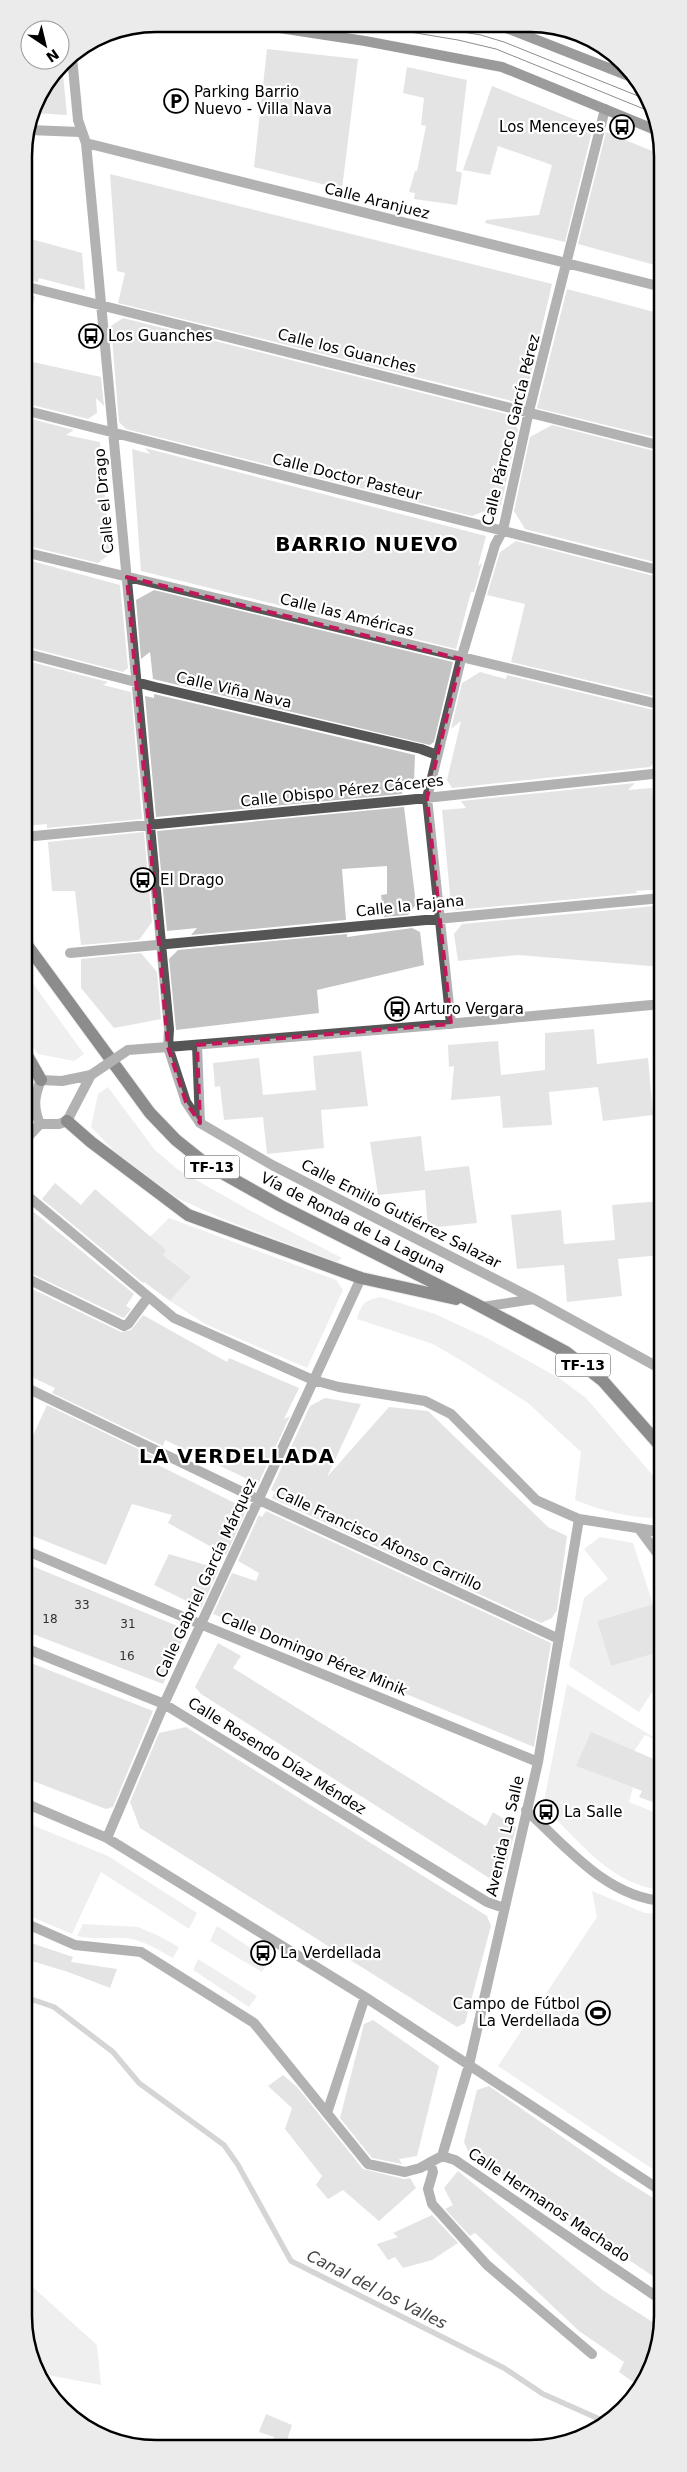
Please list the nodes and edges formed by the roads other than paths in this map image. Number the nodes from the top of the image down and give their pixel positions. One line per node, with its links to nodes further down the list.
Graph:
1 (516, 32): 4 (main road)
2 (310, 33): 5 (main road)
3 (73, 65): 8 (street, Calle el Drago)
4 (623, 74)
5 (605, 109): 6 (main road); 10 (street, Calle Párroco García Pérez)
6 (651, 128)
7 (36, 130): 8 (street)
8 (80, 132): 9 (street, Calle el Drago)
9 (86, 143): 10 (street, Calle Aranjuez); 13 (street, Calle el Drago)
10 (568, 264): 11 (street, Calle Aranjuez); 14 (street, Calle Párroco García Pérez)
11 (654, 285)
12 (33, 288): 13 (street, Calle los Guanches)
13 (101, 306): 14 (street, Calle los Guanches); 16 (street, Calle el Drago)
14 (529, 411): 17 (street, Calle los Guanches); 18 (street, Calle Párroco García Pérez)
15 (33, 412): 16 (street, Calle Doctor Pasteur)
16 (113, 432): 18 (street, Calle Doctor Pasteur); 21 (street, Calle el Drago)
17 (654, 444)
18 (503, 530): 20 (street, Calle Doctor Pasteur); 23 (street, Calle Párroco García Pérez)
19 (33, 554): 21 (street, Calle las Américas)
20 (654, 569)
21 (126, 577): 23 (street, Calle las Américas); 24 (street, Calle el Drago)
22 (33, 655): 24 (street, Calle Viña Nava)
23 (461, 659): 25 (street, Calle las Américas); 26 (street, Calle Párroco García Pérez)
24 (136, 680): 26 (street, Calle Viña Nava); 29 (street, Calle el Drago)
25 (654, 703)
26 (437, 755): 28 (street, Calle Párroco García Pérez)
27 (654, 773): 28 (street, Calle Obispo Pérez Cáceres)
28 (427, 798): 29 (street, Calle Obispo Pérez Cáceres); 32 (street, Calle Párroco García Pérez)
29 (149, 824): 30 (street, Calle Obispo Pérez Cáceres); 33 (street, Calle el Drago)
30 (33, 836)
31 (654, 899): 32 (street, Calle la Fajana)
32 (440, 919): 33 (street, Calle la Fajana); 37 (street, Calle Párroco García Pérez)
33 (161, 944): 35 (street, Calle la Fajana); 39 (street, Calle el Drago)
34 (33, 953): 52 (main road, Vía de Ronda de La Laguna / TF-13)
35 (70, 953)
36 (654, 1005): 37 (street)
37 (451, 1024): 38 (street)
38 (197, 1045): 39 (street); 45 (street)
39 (168, 1047): 41 (street, bridge); 45 (street, Calle Emilio Gutiérrez Salazar)
40 (33, 1066): 42 (main road)
41 (91, 1074): 42 (street); 43 (street)
42 (41, 1080): 44 (street)
43 (67, 1120): 44 (street); 48 (main road)
44 (40, 1124): 46 (street)
45 (200, 1124): 51 (street, Calle Emilio Gutiérrez Salazar)
46 (33, 1131)
47 (33, 1201): 50 (street)
48 (361, 1278): 52 (main road); 54 (street, Calle Gabriel García Márquez)
49 (33, 1281): 50 (street)
50 (148, 1297): 54 (street)
51 (534, 1299): 52 (street); 53 (street, Calle Emilio Gutiérrez Salazar)
52 (478, 1305): 56 (main road, Vía de Ronda de La Laguna / TF-13)
53 (654, 1365)
54 (314, 1380): 57 (street, Calle Gabriel García Márquez); 58 (street)
55 (33, 1390): 57 (street, Calle Francisco Afonso Carrillo)
56 (654, 1439)
57 (259, 1500): 63 (street, Calle Gabriel García Márquez); 64 (street, Calle Francisco Afonso Carrillo)
58 (579, 1519): 59 (street); 64 (street, Avenida La Salle)
59 (640, 1530): 60 (street); 61 (street)
60 (654, 1531)
61 (654, 1549)
62 (33, 1553): 63 (street, Calle Domingo Pérez Minik)
63 (200, 1624): 66 (street, Calle Gabriel García Márquez); 67 (street, Calle Domingo Pérez Minik)
64 (559, 1639): 67 (street, Avenida La Salle)
65 (33, 1651): 66 (street, Calle Rosendo Díaz Méndez)
66 (164, 1704): 70 (street, Calle Gabriel García Márquez); 72 (street, Calle Rosendo Díaz Méndez)
67 (538, 1762): 69 (street, Avenida La Salle)
68 (33, 1806): 70 (street)
69 (526, 1810): 71 (street); 72 (street, Avenida La Salle)
70 (107, 1838): 74 (street)
71 (654, 1900)
72 (504, 1908): 75 (street, Avenida La Salle)
73 (33, 1927): 76 (street)
74 (365, 1997): 75 (street); 76 (street)
75 (469, 2065): 77 (street, Avenida La Salle); 79 (street)
76 (327, 2113): 78 (street)
77 (442, 2156): 78 (street); 80 (street, Calle Hermanos Machado)
78 (430, 2162): 81 (street)
79 (654, 2186)
80 (654, 2295)
81 (592, 2354)

